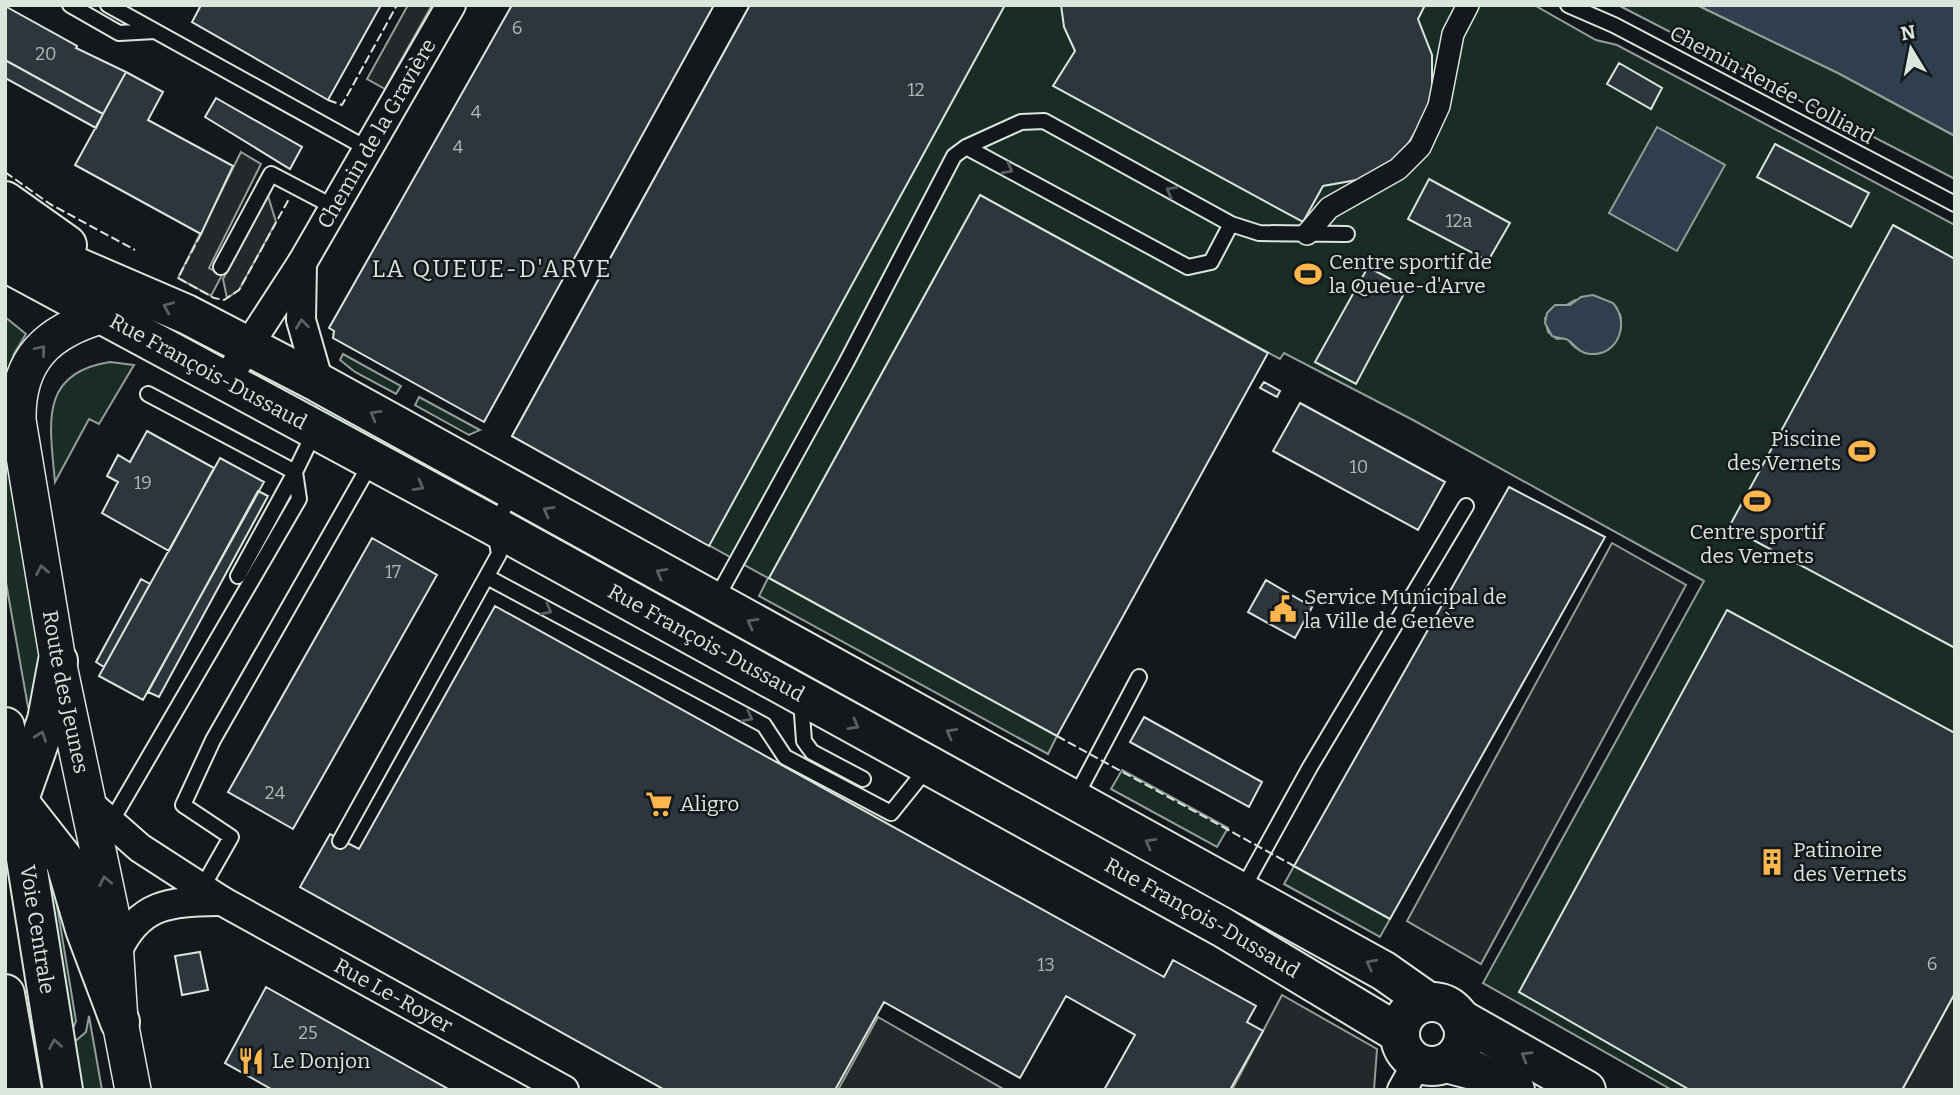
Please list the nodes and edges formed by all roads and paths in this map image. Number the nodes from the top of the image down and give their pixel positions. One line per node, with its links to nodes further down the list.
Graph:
1 (70, 5): 6 (lane)
2 (108, 5): 6 (lane)
3 (451, 5): 8 (street, Chemin de la Gravière)
4 (1468, 5): 13 (street)
5 (1568, 5): 10 (lane, Chemin Renée-Colliard)
6 (155, 31): 8 (lane)
7 (966, 146): 12 (lane, one-way to 7); 12 (lane, one-way to 12); 32 (lane)
8 (368, 149): 11 (street, Chemin de la Gravière)
9 (5, 201): 19 (main road, Rue François-Dussaud)
10 (1955, 204)
11 (334, 207): 17 (street, Chemin de la Gravière); 18 (lane)
12 (1231, 224): 13 (lane)
13 (1307, 234): 14 (lane)
14 (1347, 234)
15 (5, 236): 19 (main road, Rue François-Dussaud)
16 (5, 262): 19 (main road, Rue François-Dussaud)
17 (302, 263): 20 (street, Chemin de la Gravière); 22 (street, Chemin de la Gravière, one-way to 17)
18 (221, 267)
19 (107, 309): 20 (main road, Rue François-Dussaud, one-way to 19); 21 (main road, Rue François-Dussaud); 33 (street, Route des Jeunes, one-way to 19)
20 (248, 347): 21 (street, Chemin de la Gravière); 22 (main road, Rue François-Dussaud)
21 (226, 380): 24 (main road, Rue François-Dussaud)
22 (319, 383): 27 (main road, Rue François-Dussaud, one-way to 22)
23 (148, 394): 26 (lane)
24 (316, 429): 25 (main road, Rue François-Dussaud); 26 (lane)
25 (373, 460): 29 (main road, Rue François-Dussaud, one-way to 29); 43 (lane)
26 (295, 472): 30 (lane); 40 (lane)
27 (513, 492): 29 (lane); 32 (main road, Rue François-Dussaud, one-way to 27)
28 (1466, 506): 44 (lane)
29 (494, 526): 31 (lane); 35 (main road, Rue François-Dussaud)
30 (238, 576)
31 (487, 578): 37 (lane, one-way to 37); 42 (lane)
32 (714, 602): 41 (main road, Rue François-Dussaud, one-way to 32)
33 (58, 661): 39 (main road, one-way to 33); 40 (street, Route des Jeunes)
34 (1139, 677): 41 (lane)
35 (801, 696): 37 (main road, Rue François-Dussaud, one-way to 37); 38 (lane)
36 (5, 727): 39 (main road, Voie Centrale)
37 (929, 766): 41 (main road, Rue François-Dussaud)
38 (863, 779)
39 (18, 801): 46 (main road, Voie Centrale); 49 (main road)
40 (101, 813): 43 (street, Rue Le-Royer); 45 (street, Route des Jeunes, one-way to 40)
41 (1065, 818): 44 (main road, Rue François-Dussaud)
42 (340, 841)
43 (212, 894): 45 (street); 54 (street, Rue Le-Royer)
44 (1231, 910): 47 (main road, Rue François-Dussaud, one-way to 44); 50 (main road, Rue François-Dussaud)
45 (117, 952): 49 (street, Route des Jeunes)
46 (46, 998): 48 (main road); 52 (main road, Voie Centrale, one-way to 46)
47 (1444, 1010): 50 (main road); 50 (main road); 56 (main road, Rue François-Dussaud, one-way to 47)
48 (7, 1018): 51 (main road)
49 (120, 1022): 53 (street, Route des Jeunes)
50 (1416, 1062): 55 (main road, Rue François-Dussaud)
51 (22, 1090)
52 (62, 1090)
53 (133, 1090)
54 (564, 1090)
55 (1515, 1090)
56 (1586, 1090)

